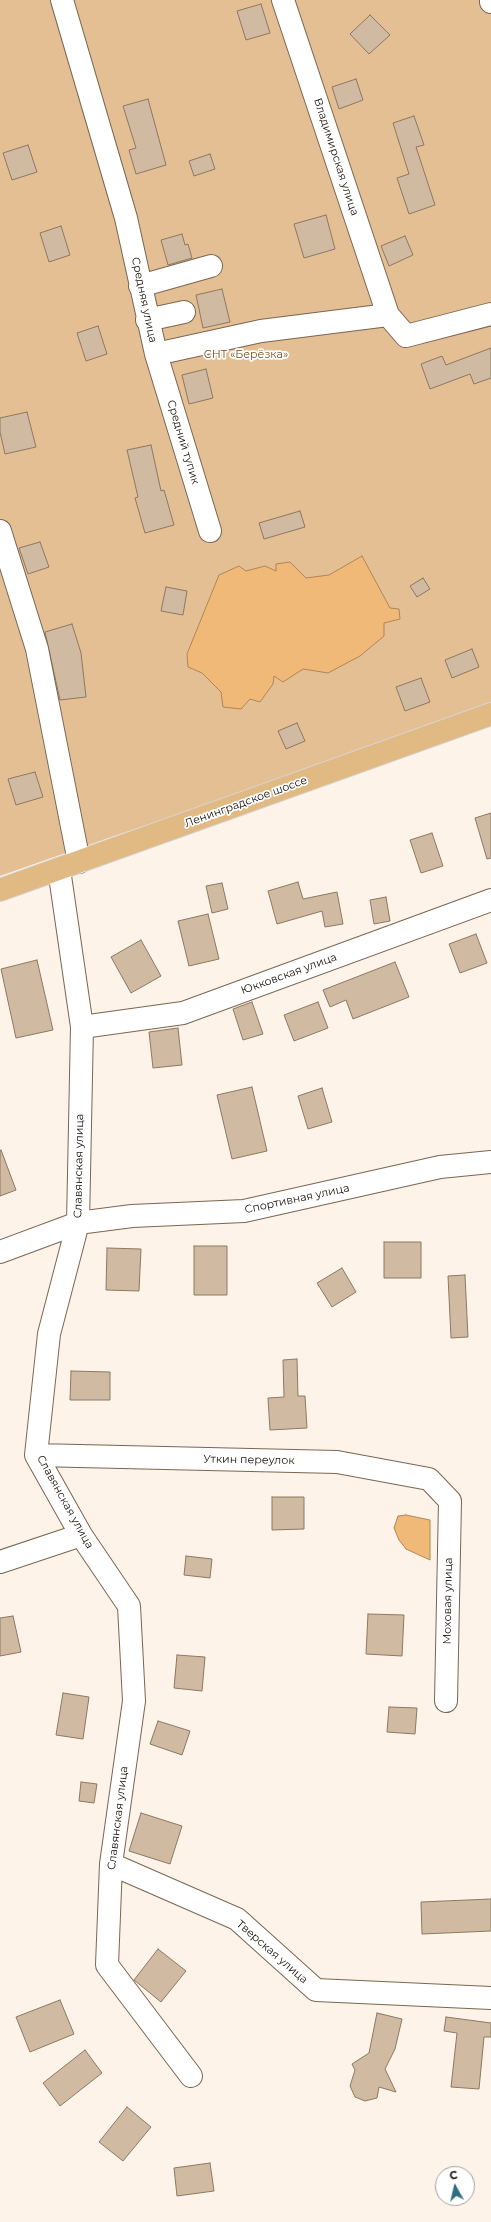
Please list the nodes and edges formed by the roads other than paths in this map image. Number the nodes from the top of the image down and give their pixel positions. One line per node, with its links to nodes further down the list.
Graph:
1 (62, 0): 4 (street, Средняя улица)
2 (284, 0): 7 (street, Владимирская улица)
3 (211, 266): 4 (street)
4 (140, 286): 8 (street, Средняя улица)
5 (184, 312): 8 (street)
6 (491, 314): 7 (street)
7 (388, 315): 9 (street, Средняя улица)
8 (147, 320): 9 (street, Средняя улица)
9 (156, 354): 11 (street, Средний тупик)
10 (0, 531): 13 (street, Славянская улица)
11 (210, 531)
12 (491, 714): 13 (main road, Ленинградское шоссе)
13 (69, 866): 14 (main road, Ленинградское шоссе); 16 (street, Славянская улица)
14 (0, 890)
15 (491, 900): 16 (street, Юкковская улица)
16 (82, 1027): 18 (street, Славянская улица)
17 (491, 1162): 18 (street, Спортивная улица)
18 (78, 1223): 19 (street, Спортивная улица); 20 (street, Славянская улица)
19 (0, 1252)
20 (36, 1455): 21 (street, Уткин переулок); 22 (street, Славянская улица)
21 (450, 1501): 24 (street, Моховая улица)
22 (81, 1536): 23 (street); 25 (street, Славянская улица)
23 (0, 1562)
24 (446, 1701)
25 (111, 1864): 26 (street, Тверская улица); 27 (street, Славянская улица)
26 (491, 1998)
27 (191, 2076)

